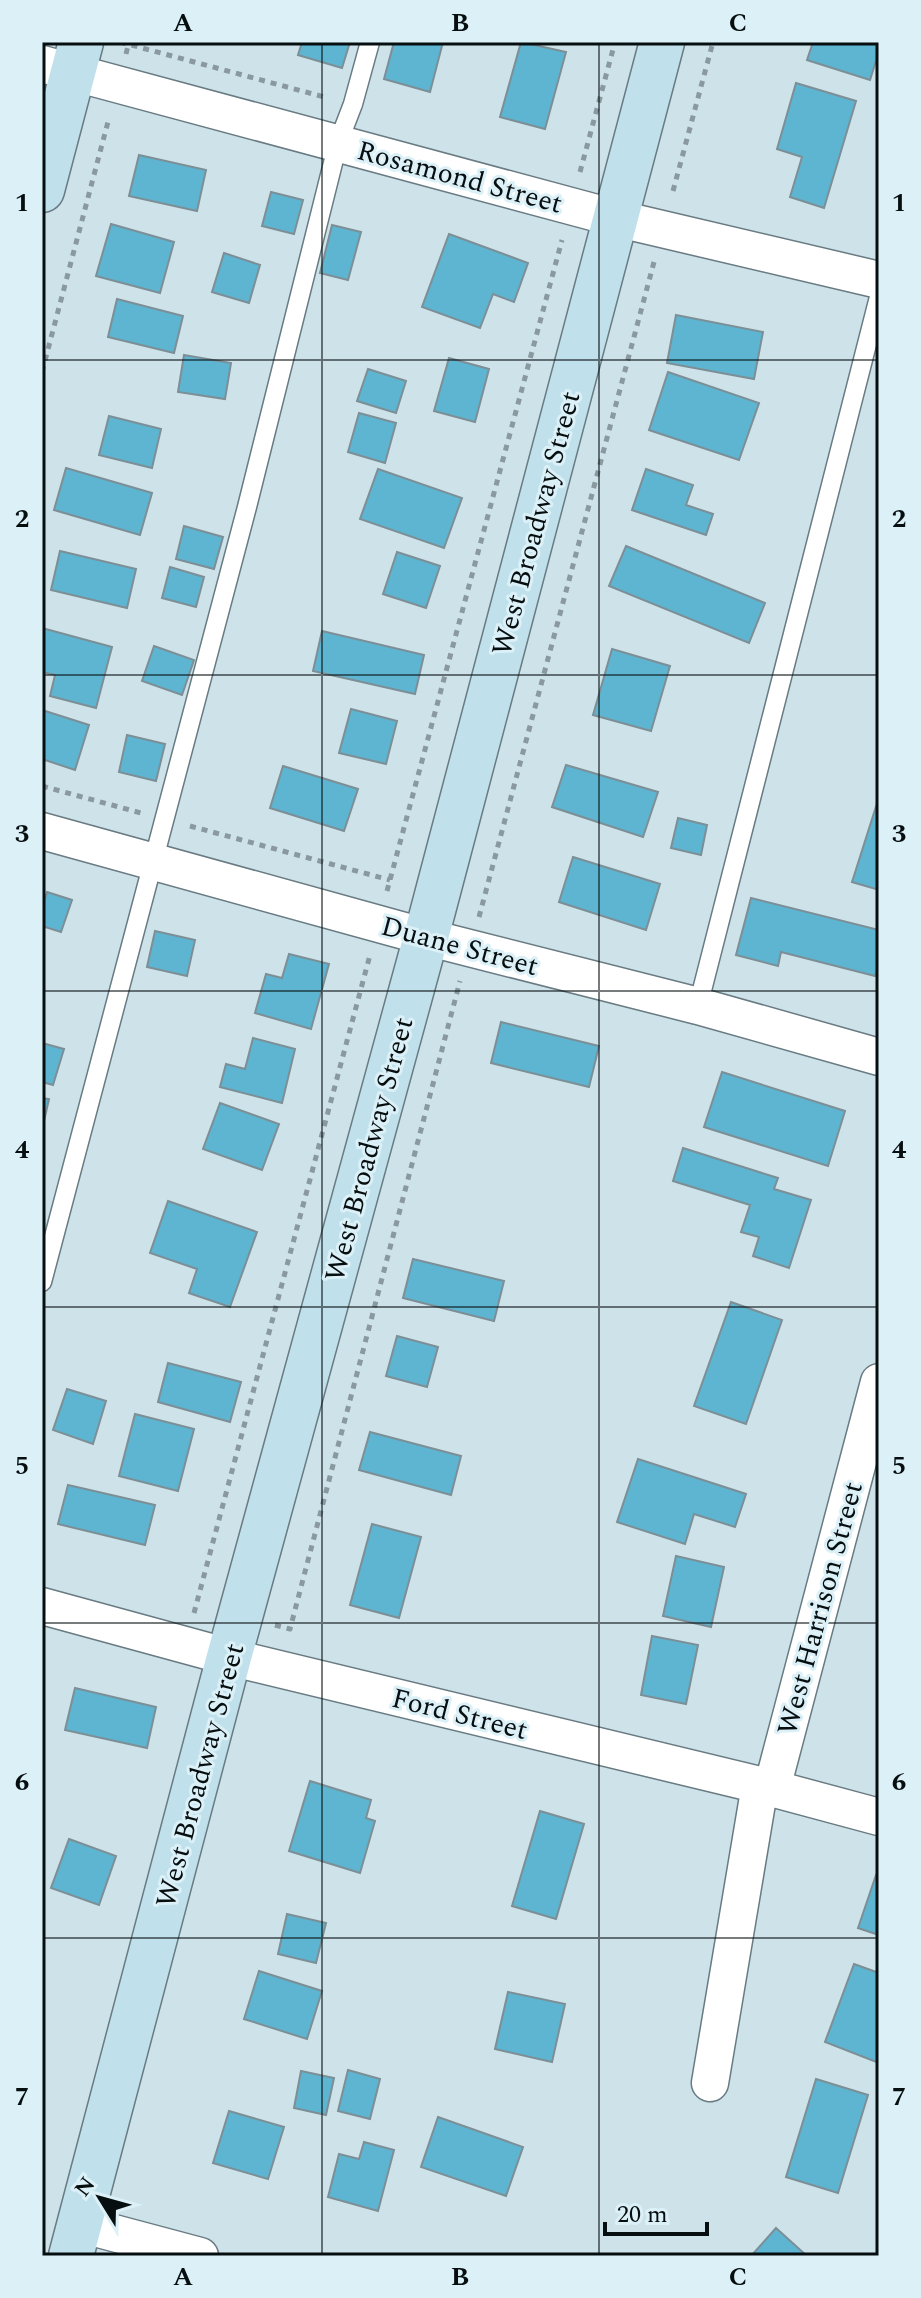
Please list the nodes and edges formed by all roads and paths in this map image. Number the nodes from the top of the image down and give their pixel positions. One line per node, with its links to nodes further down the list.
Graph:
1 (120, 42): 6 (path)
2 (370, 42): 10 (lane)
3 (615, 42): 13 (path)
4 (662, 42): 14 (street, West Broadway Street)
5 (713, 42): 12 (path)
6 (129, 43): 8 (path); 9 (path)
7 (66, 60): 8 (street, Rosamond Street); 11 (street)
8 (119, 84): 10 (street, Rosamond Street); 17 (path)
9 (333, 100)
10 (338, 143): 13 (street, Rosamond Street); 19 (lane)
11 (42, 190)
12 (673, 191)
13 (571, 206): 14 (street, Rosamond Street); 22 (path)
14 (615, 218): 15 (street, Rosamond Street); 24 (street, West Broadway Street)
15 (879, 280)
16 (879, 297): 25 (lane)
17 (42, 372)
18 (42, 786): 19 (path)
19 (164, 819): 21 (lane); 22 (path)
20 (42, 831): 21 (street, Duane Street)
21 (153, 862): 23 (street, Duane Street); 27 (lane)
22 (390, 880): 23 (path)
23 (379, 924): 24 (street, Duane Street); 30 (path)
24 (426, 937): 25 (street, Duane Street); 31 (street, West Broadway Street)
25 (698, 1006): 26 (street, Duane Street)
26 (879, 1057)
27 (42, 1282)
28 (879, 1382): 32 (street, West Harrison Street)
29 (42, 1606): 31 (street, Ford Street)
30 (185, 1615)
31 (229, 1657): 32 (street, Ford Street); 35 (street, West Broadway Street)
32 (766, 1787): 33 (street, Ford Street); 34 (street, West Harrison Street)
33 (879, 1817)
34 (710, 2083)
35 (75, 2240): 36 (street)
36 (200, 2256)

